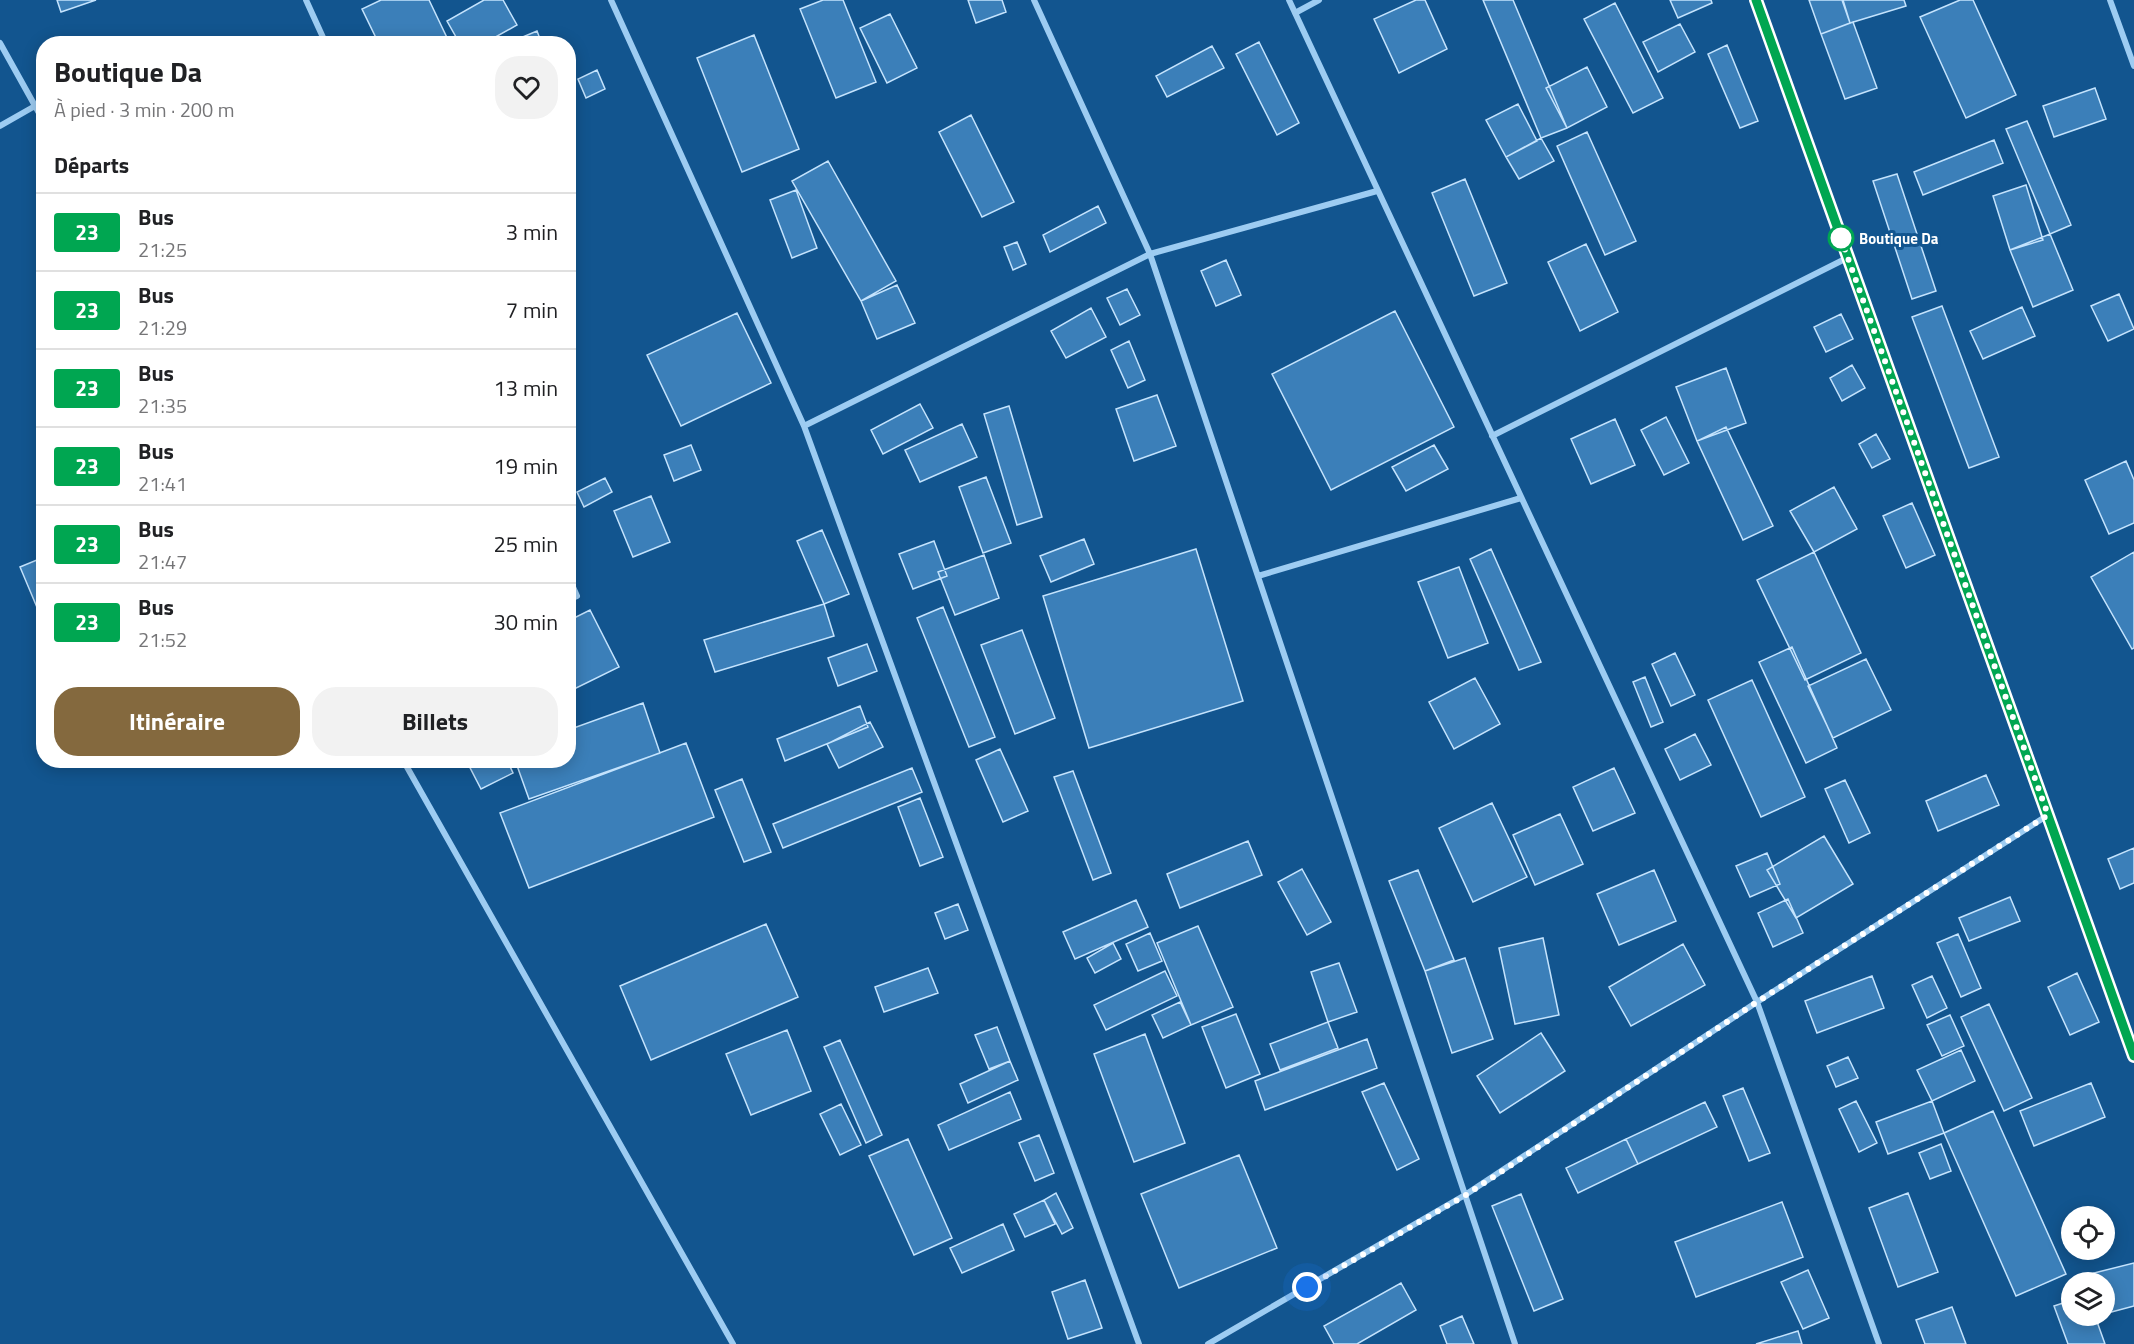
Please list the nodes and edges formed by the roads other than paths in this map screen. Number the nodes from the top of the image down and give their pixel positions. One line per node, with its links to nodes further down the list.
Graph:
1 (306, 0): 9 (street)
2 (611, 0): 17 (street)
3 (1034, 0): 15 (street)
4 (1289, 0): 8 (street)
5 (1319, 0): 8 (street)
6 (1756, 0): 16 (street)
7 (2110, 0): 11 (street)
8 (1295, 13): 14 (street)
9 (322, 36)
10 (0, 43): 12 (street)
11 (2134, 66)
12 (35, 106): 13 (street)
13 (0, 126)
14 (1377, 191): 15 (street); 18 (street)
15 (1150, 254): 17 (street); 20 (street)
16 (1847, 258): 18 (street); 22 (street)
17 (804, 426): 27 (street)
18 (1492, 436): 19 (street)
19 (1521, 498): 20 (street); 23 (street)
20 (1258, 576): 25 (street)
21 (408, 768): 26 (street)
22 (2048, 815): 23 (street); 24 (street)
23 (1757, 1002): 25 (street); 30 (street)
24 (2134, 1055)
25 (1466, 1195): 28 (street); 29 (street)
26 (733, 1344)
27 (1139, 1344)
28 (1208, 1344)
29 (1515, 1344)
30 (1879, 1344)

